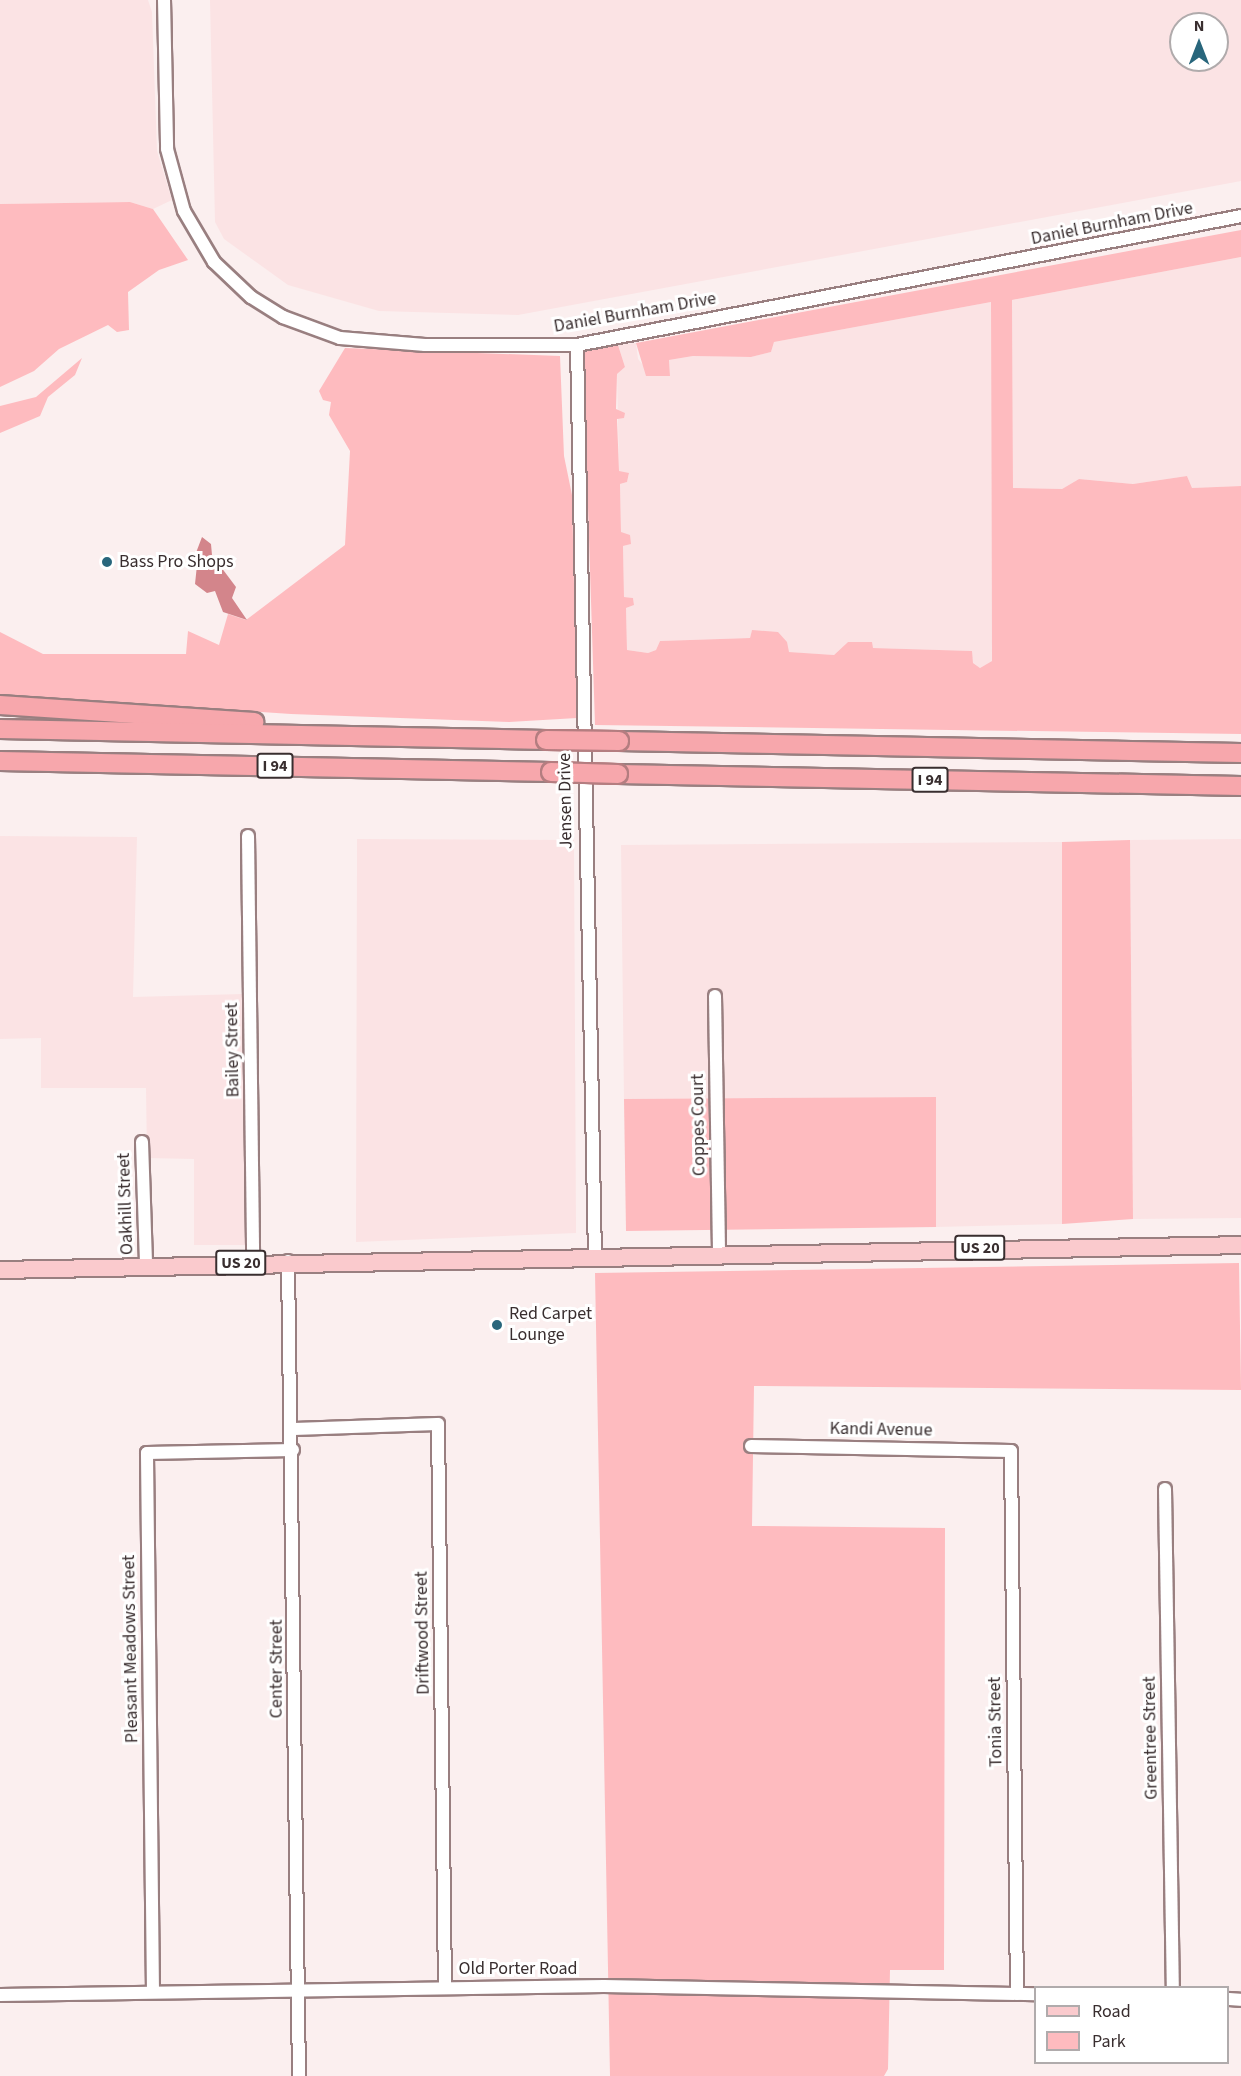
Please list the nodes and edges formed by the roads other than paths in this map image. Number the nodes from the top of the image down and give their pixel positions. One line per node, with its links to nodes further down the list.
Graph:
1 (164, 0): 3 (street, Daniel Burnham Drive)
2 (1241, 216): 3 (street, Daniel Burnham Drive)
3 (576, 345): 17 (street, Jensen Drive)
4 (0, 705): 6 (highway)
5 (0, 729): 6 (highway, I 94)
6 (519, 740): 7 (highway, I 94, bridge)
7 (1241, 753)
8 (0, 761): 9 (highway, I 94)
9 (169, 764): 10 (highway); 11 (highway, I 94, bridge)
10 (0, 772)
11 (1241, 786)
12 (248, 836): 19 (street, Bailey Street)
13 (715, 996): 16 (street, Coppes Court)
14 (142, 1142): 20 (street, Oakhill Street)
15 (1241, 1245): 16 (main road, US 20)
16 (719, 1253): 17 (main road, US 20)
17 (595, 1256): 18 (main road, US 20)
18 (288, 1261): 19 (main road, US 20); 22 (street, Center Street)
19 (253, 1263): 20 (main road, US 20)
20 (146, 1265): 21 (main road, US 20)
21 (0, 1270)
22 (293, 1429): 24 (street, Center Street); 28 (street, Driftwood Street)
23 (751, 1446): 25 (street, Kandi Avenue)
24 (293, 1450): 29 (street, Center Street); 30 (street, Pleasant Meadows Street)
25 (1011, 1450): 31 (street, Tonia Street)
26 (1165, 1489): 27 (street, Greentree Street)
27 (1173, 1986)
28 (445, 1987): 29 (street, Old Porter Road); 31 (street, Old Porter Road)
29 (298, 1990): 30 (street, Old Porter Road); 34 (street, Center Street)
30 (153, 1992): 33 (street, Old Porter Road)
31 (1017, 1994): 32 (street, Old Porter Road)
32 (1034, 1994)
33 (0, 1995)
34 (299, 2076)

